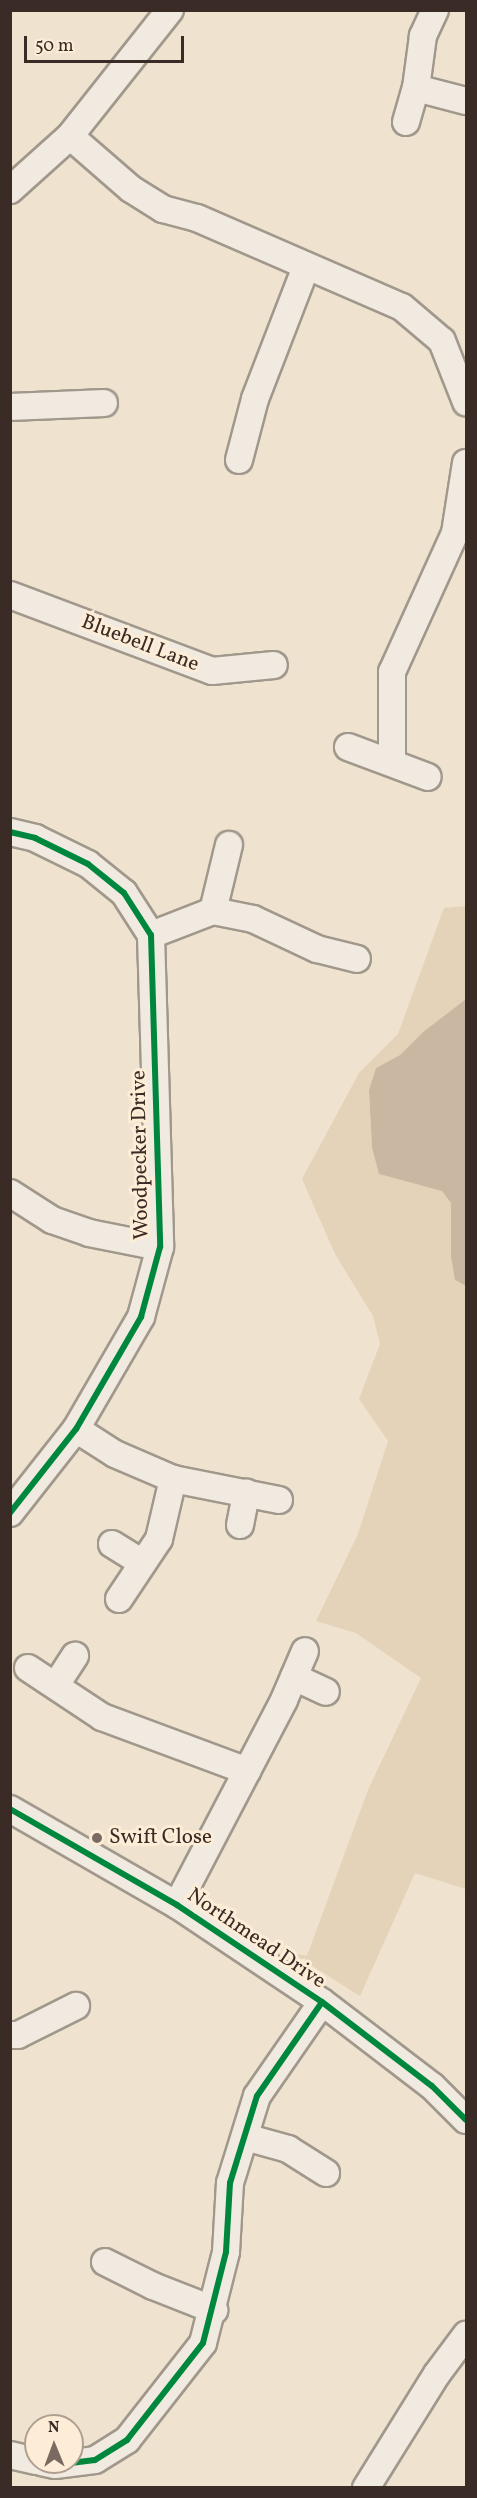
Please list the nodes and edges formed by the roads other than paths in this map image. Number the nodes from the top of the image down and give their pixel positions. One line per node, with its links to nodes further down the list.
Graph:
1 (170, 10): 6 (street)
2 (435, 10): 3 (street)
3 (416, 88): 4 (street); 5 (street)
4 (466, 101)
5 (406, 122)
6 (70, 136): 7 (street); 8 (street)
7 (10, 190)
8 (306, 267): 9 (street); 12 (street)
9 (466, 402)
10 (104, 403): 11 (street)
11 (10, 407)
12 (239, 460)
13 (466, 463): 17 (street)
14 (10, 594): 15 (street, Bluebell Lane)
15 (274, 664)
16 (348, 747): 17 (street)
17 (392, 762): 18 (street)
18 (428, 777)
19 (10, 832): 22 (street)
20 (229, 845): 21 (street)
21 (213, 911): 22 (street); 23 (street)
22 (151, 935): 25 (street, Woodpecker Drive)
23 (357, 959)
24 (10, 1193): 25 (street)
25 (160, 1247): 26 (street, Woodpecker Drive)
26 (76, 1429): 27 (street); 30 (street, Woodpecker Drive)
27 (173, 1479): 28 (street); 33 (street)
28 (246, 1493): 29 (street); 31 (street)
29 (279, 1500)
30 (10, 1513)
31 (240, 1525)
32 (112, 1544): 33 (street)
33 (143, 1563): 34 (street)
34 (119, 1599)
35 (305, 1651): 38 (street)
36 (75, 1656): 39 (street)
37 (28, 1668): 39 (street)
38 (294, 1677): 40 (street); 41 (street)
39 (56, 1685): 41 (street)
40 (326, 1692)
41 (247, 1771): 43 (street)
42 (10, 1809): 43 (street, Northmead Drive)
43 (177, 1905): 44 (street, Northmead Drive)
44 (322, 2002): 47 (street, Northmead Drive); 48 (street)
45 (76, 2006): 46 (street)
46 (10, 2035)
47 (466, 2120)
48 (244, 2137): 49 (street); 51 (street)
49 (326, 2173)
50 (105, 2262): 51 (street)
51 (214, 2310): 53 (street)
52 (466, 2335): 54 (street)
53 (84, 2461)
54 (366, 2487)

